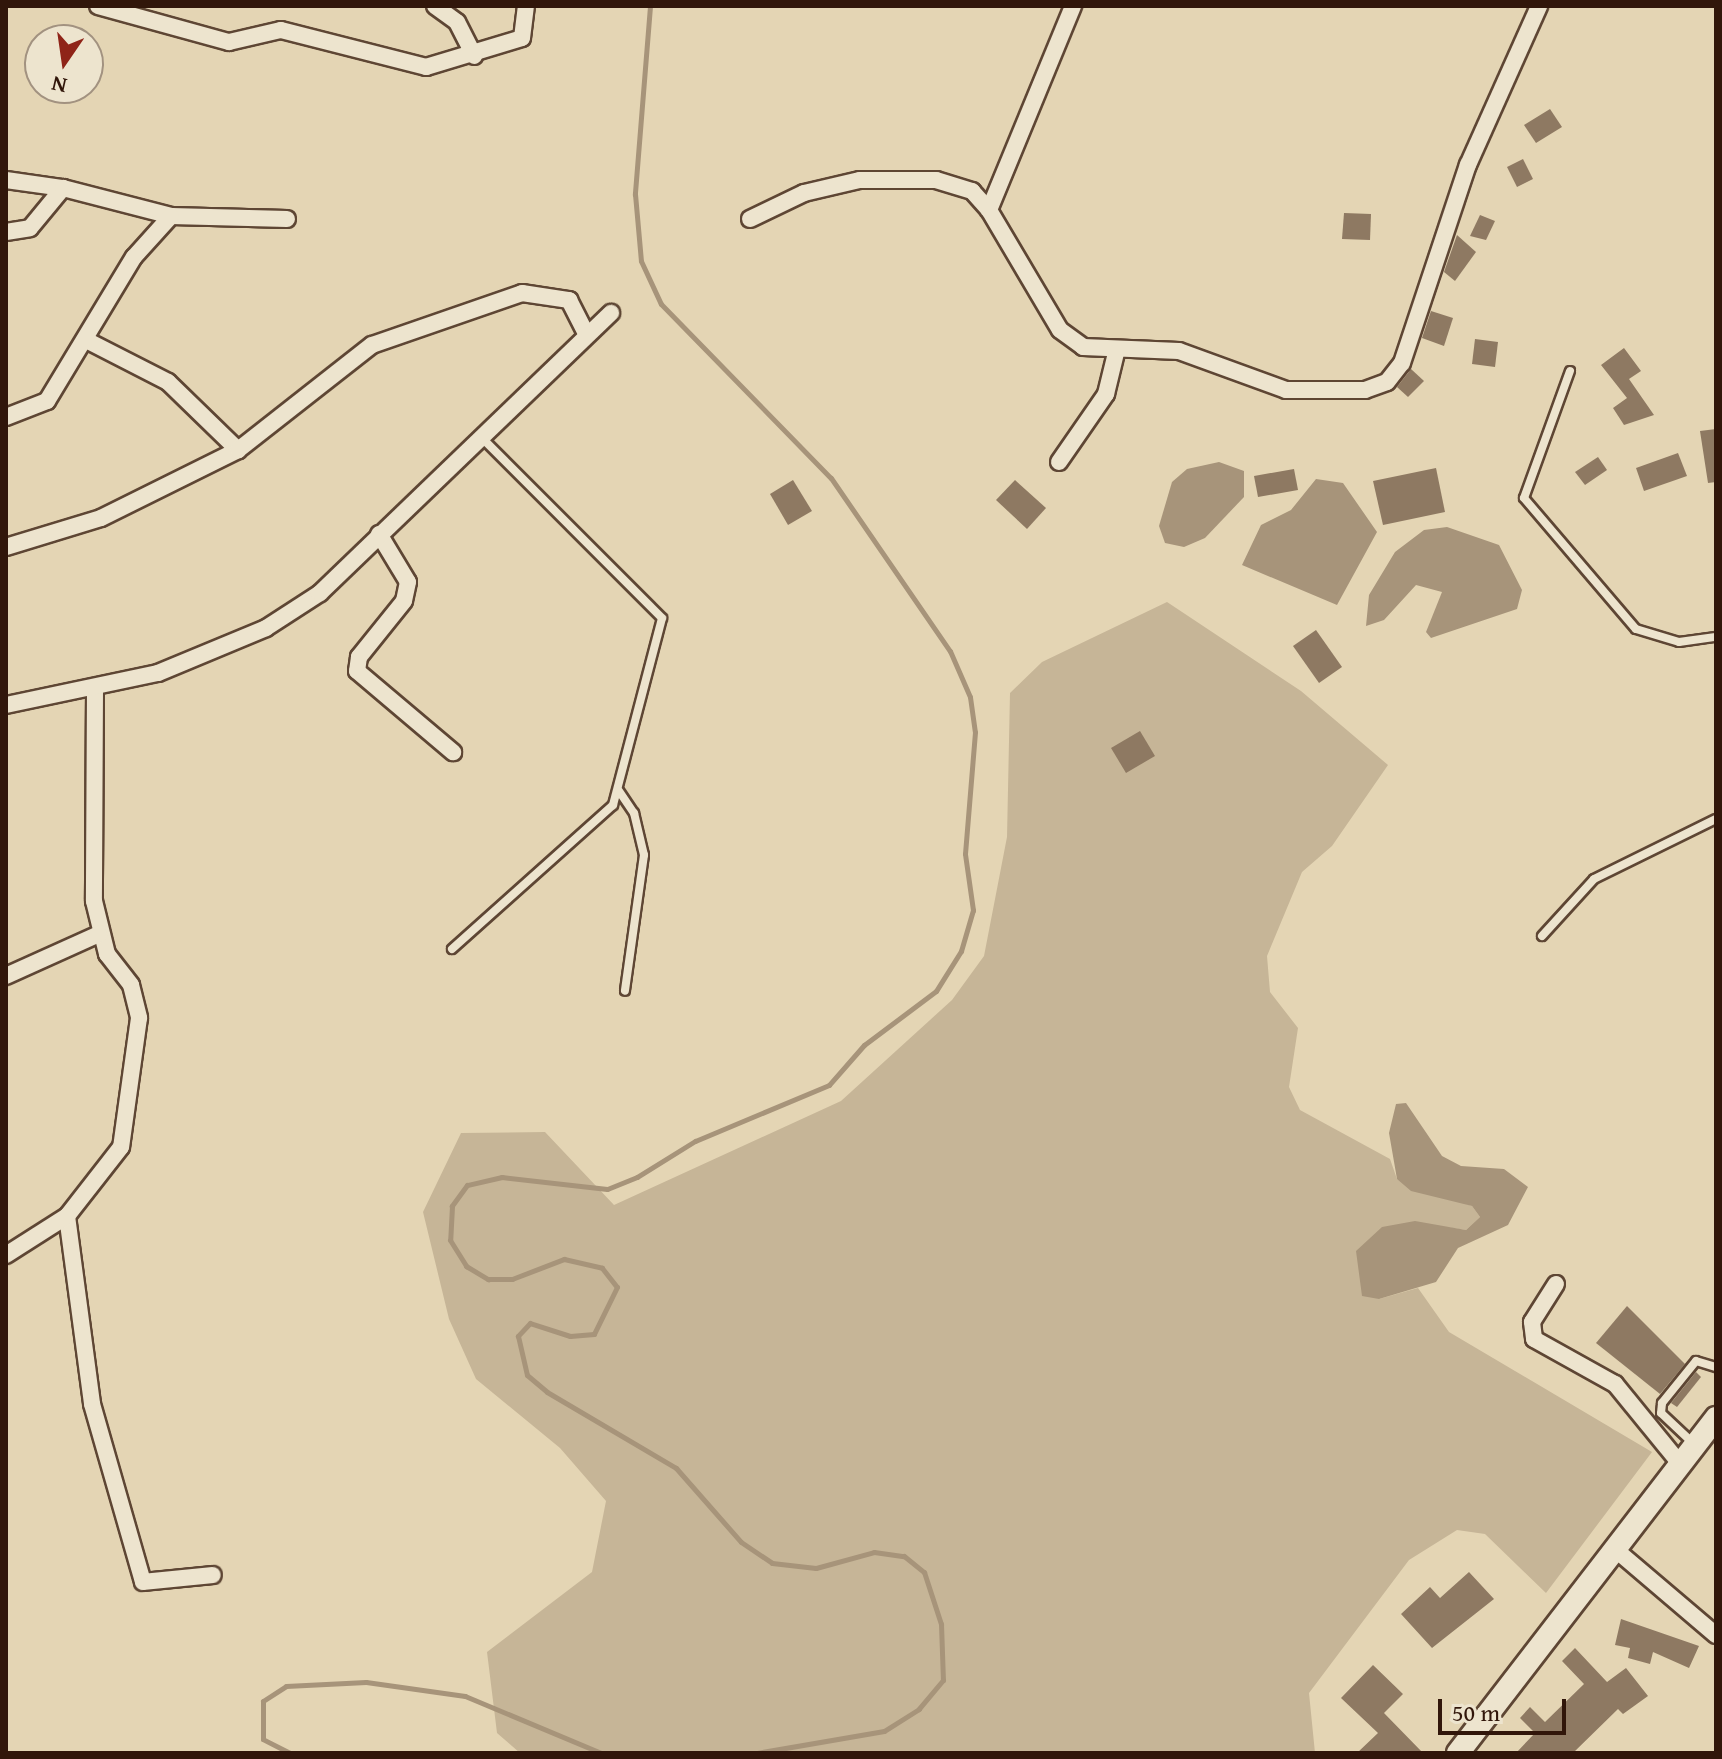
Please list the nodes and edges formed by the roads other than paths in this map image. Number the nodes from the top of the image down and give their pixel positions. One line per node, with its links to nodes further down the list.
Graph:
1 (98, 6): 6 (street)
2 (435, 6): 6 (street)
3 (526, 6): 6 (street)
4 (1073, 6): 9 (street)
5 (1539, 6): 17 (street)
6 (474, 56)
7 (6, 180): 8 (street)
8 (63, 188): 10 (street); 13 (street)
9 (989, 210): 12 (street); 17 (street)
10 (171, 216): 11 (street); 16 (street)
11 (287, 219)
12 (750, 219)
13 (6, 232)
14 (611, 313): 15 (street)
15 (587, 335): 20 (street); 21 (street)
16 (86, 340): 19 (street); 21 (street)
17 (1116, 353): 22 (street)
18 (1570, 371): 25 (lane)
19 (6, 417)
20 (480, 436): 23 (street); 29 (lane)
21 (238, 450): 24 (street)
22 (1059, 462)
23 (379, 534): 26 (street); 28 (street)
24 (6, 547)
25 (1716, 637)
26 (95, 690): 27 (street); 31 (street)
27 (6, 705)
28 (453, 752)
29 (619, 791): 33 (lane); 35 (lane)
30 (1716, 819): 32 (lane)
31 (99, 934): 34 (street); 36 (street)
32 (1542, 936)
33 (452, 949)
34 (6, 976)
35 (625, 991)
36 (67, 1216): 37 (street); 44 (street)
37 (6, 1255)
38 (1556, 1284): 42 (street)
39 (1716, 1367): 41 (lane)
40 (1716, 1418): 41 (main road)
41 (1695, 1445): 42 (main road)
42 (1681, 1465): 43 (main road)
43 (1616, 1550): 45 (street); 46 (main road)
44 (213, 1575)
45 (1716, 1635)
46 (1458, 1753)

